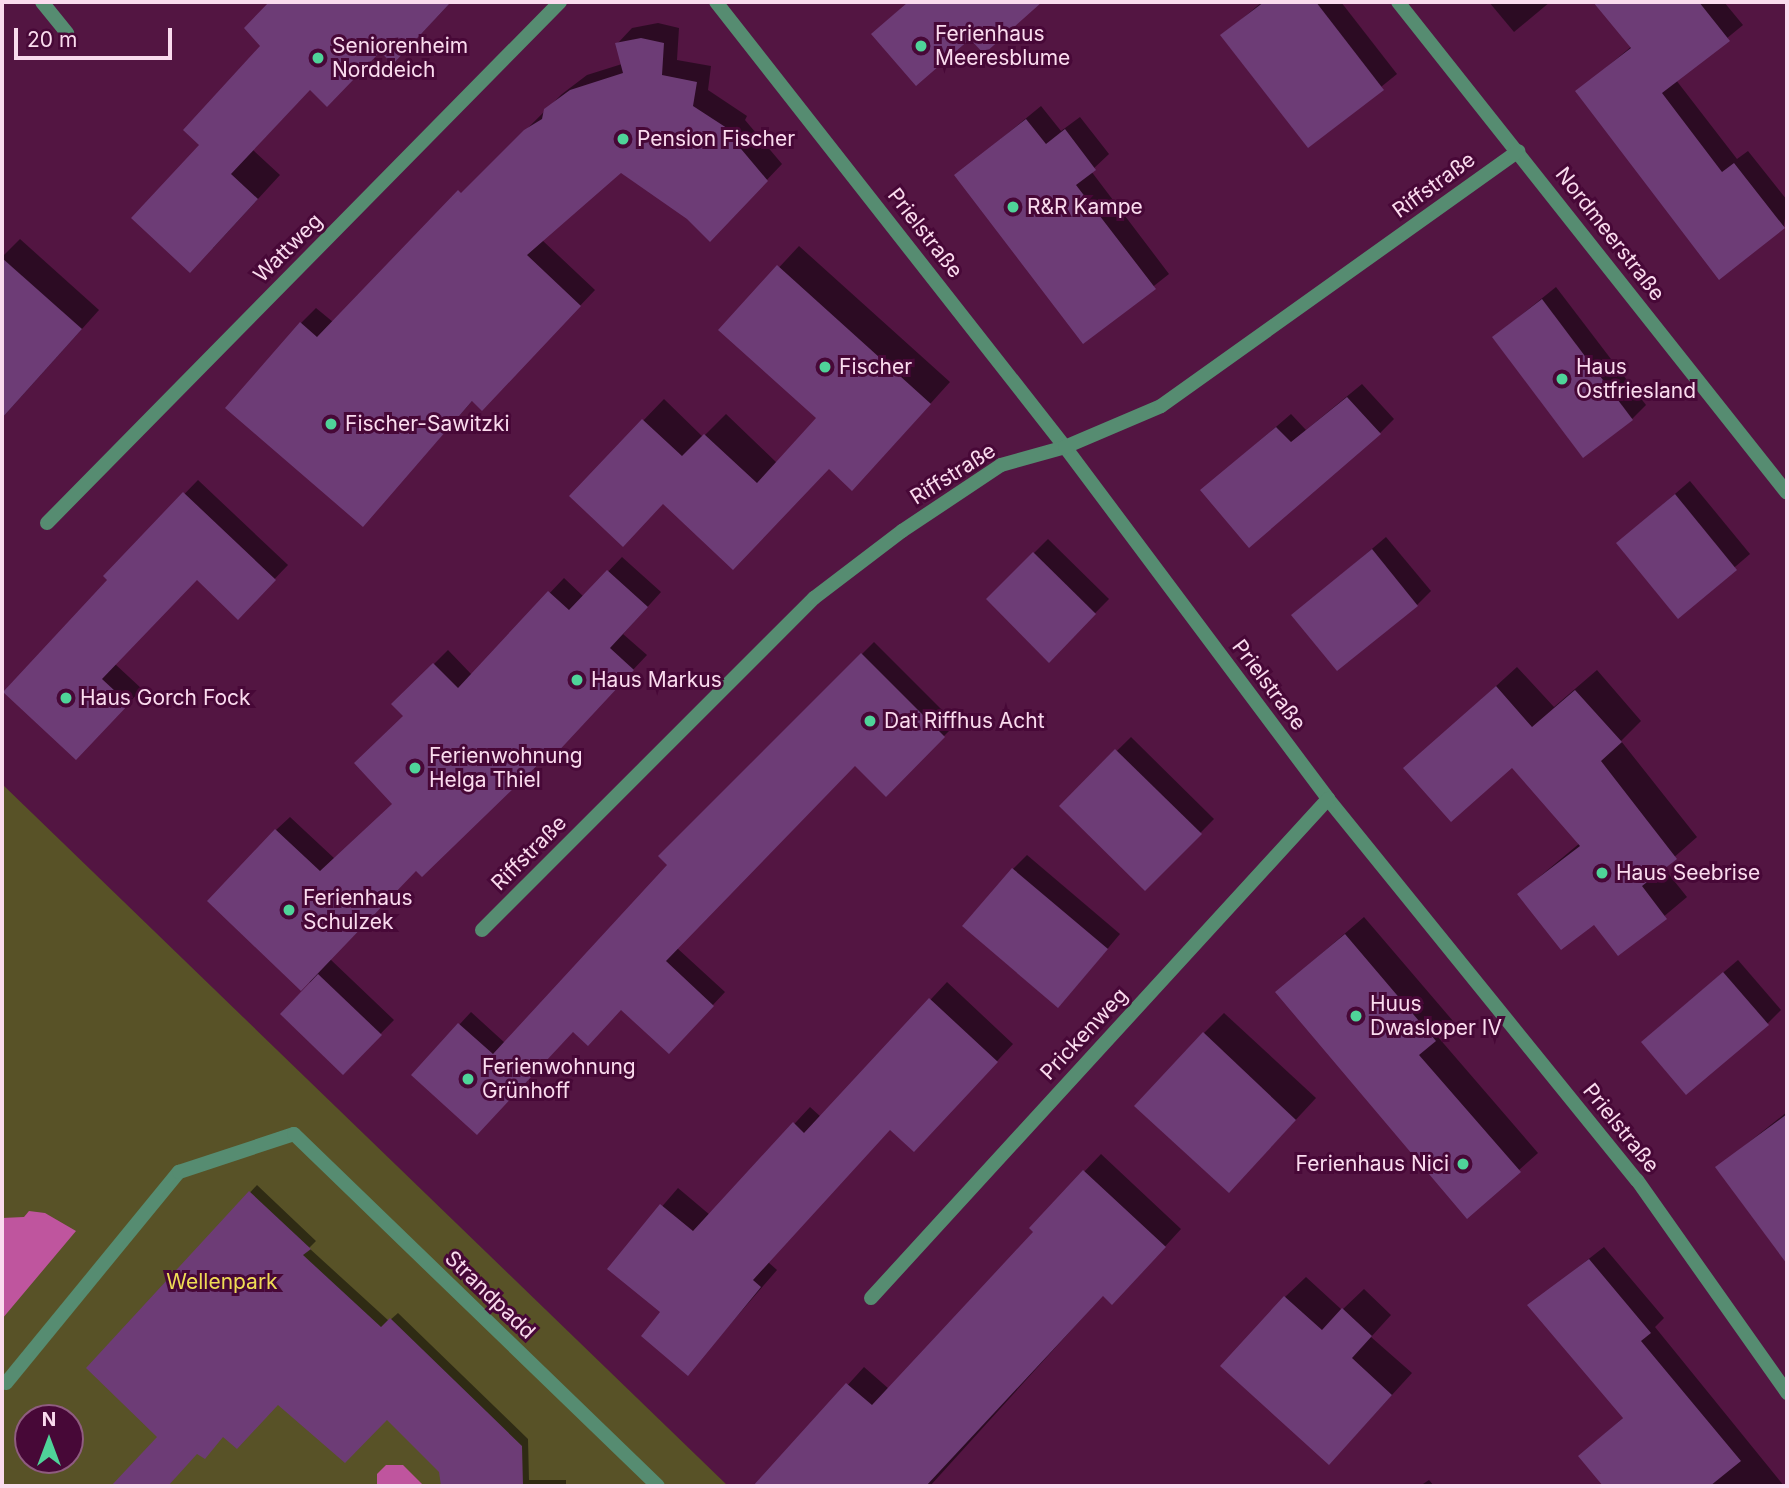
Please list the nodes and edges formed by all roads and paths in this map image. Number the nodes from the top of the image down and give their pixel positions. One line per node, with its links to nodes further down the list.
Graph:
1 (42, 2): 5 (street)
2 (560, 2): 9 (street, Wattweg)
3 (716, 2): 7 (street, Prielstraße)
4 (1398, 2): 6 (street, Nordmeerstraße)
5 (68, 33)
6 (1518, 151): 7 (street, Riffstraße); 8 (street, Nordmeerstraße)
7 (1065, 447): 10 (street, Prielstraße); 11 (street, Riffstraße)
8 (1787, 493)
9 (47, 523)
10 (1328, 799): 12 (street, Prickenweg); 14 (street, Prielstraße)
11 (482, 930)
12 (871, 1298)
13 (6, 1383): 15 (street, Strandpadd)
14 (1787, 1393)
15 (658, 1486)

